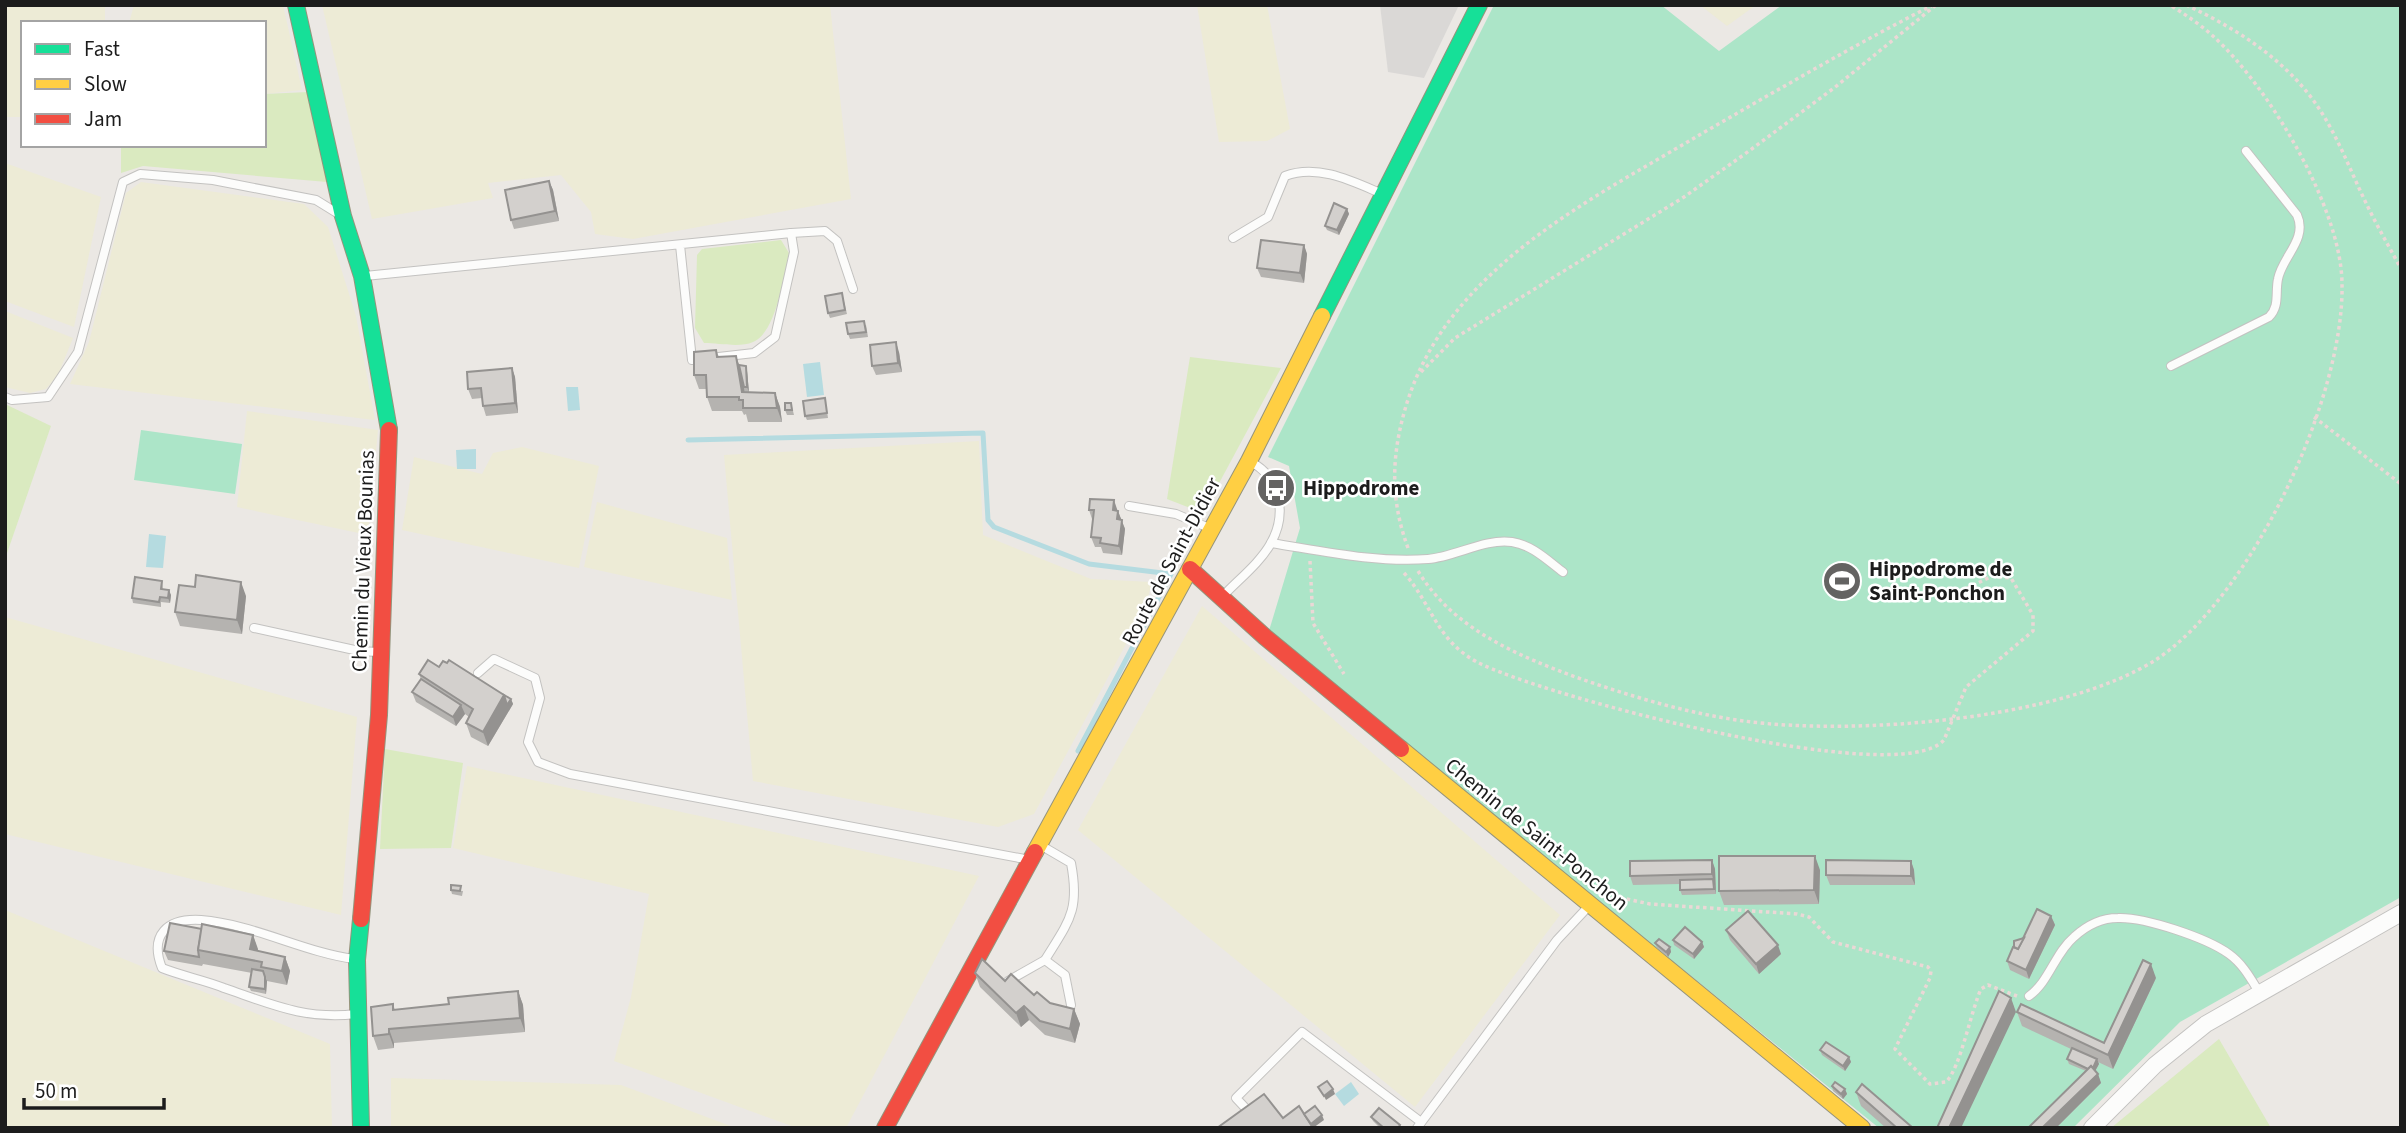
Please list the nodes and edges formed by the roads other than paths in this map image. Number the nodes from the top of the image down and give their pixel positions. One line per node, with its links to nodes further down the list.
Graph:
1 (296, 5): 5 (street, Chemin du Vieux Bounias)
2 (1479, 5): 4 (street, Route de Saint-Didier)
3 (2246, 151): 11 (lane)
4 (1385, 195): 7 (lane); 13 (street, Route de Saint-Didier)
5 (343, 216): 9 (street, Chemin du Vieux Bounias); 12 (lane)
6 (791, 233): 8 (lane); 8 (lane); 10 (lane)
7 (1233, 238)
8 (680, 245): 9 (lane)
9 (362, 276): 21 (street, Chemin du Vieux Bounias)
10 (853, 289)
11 (2171, 366)
12 (5, 397)
13 (1249, 461): 15 (street, Route de Saint-Didier); 16 (lane)
14 (1129, 506): 15 (lane)
15 (1212, 529): 17 (street, Route de Saint-Didier)
16 (1271, 543): 18 (lane); 19 (lane)
17 (1190, 569): 19 (street, Chemin de Saint-Ponchon); 23 (street, Route de Saint-Didier)
18 (1563, 572)
19 (1220, 598): 24 (street, Chemin de Saint-Ponchon)
20 (254, 628): 21 (lane)
21 (381, 652): 26 (street, Chemin du Vieux Bounias)
22 (478, 673): 23 (lane)
23 (1038, 853): 27 (lane); 36 (street, Route de Saint-Didier)
24 (1590, 905): 34 (lane); 37 (street, Chemin de Saint-Ponchon)
25 (2401, 913): 29 (street)
26 (357, 960): 32 (street, Chemin du Vieux Bounias); 32 (lane)
27 (1045, 960): 28 (lane); 31 (lane)
28 (1005, 982)
29 (2259, 992): 30 (lane); 38 (street)
30 (2029, 996)
31 (1071, 1005)
32 (356, 1014): 35 (street, Chemin du Vieux Bounias)
33 (1255, 1119): 34 (lane)
34 (1419, 1125)
35 (361, 1128)
36 (886, 1128)
37 (1862, 1128)
38 (2092, 1128)

